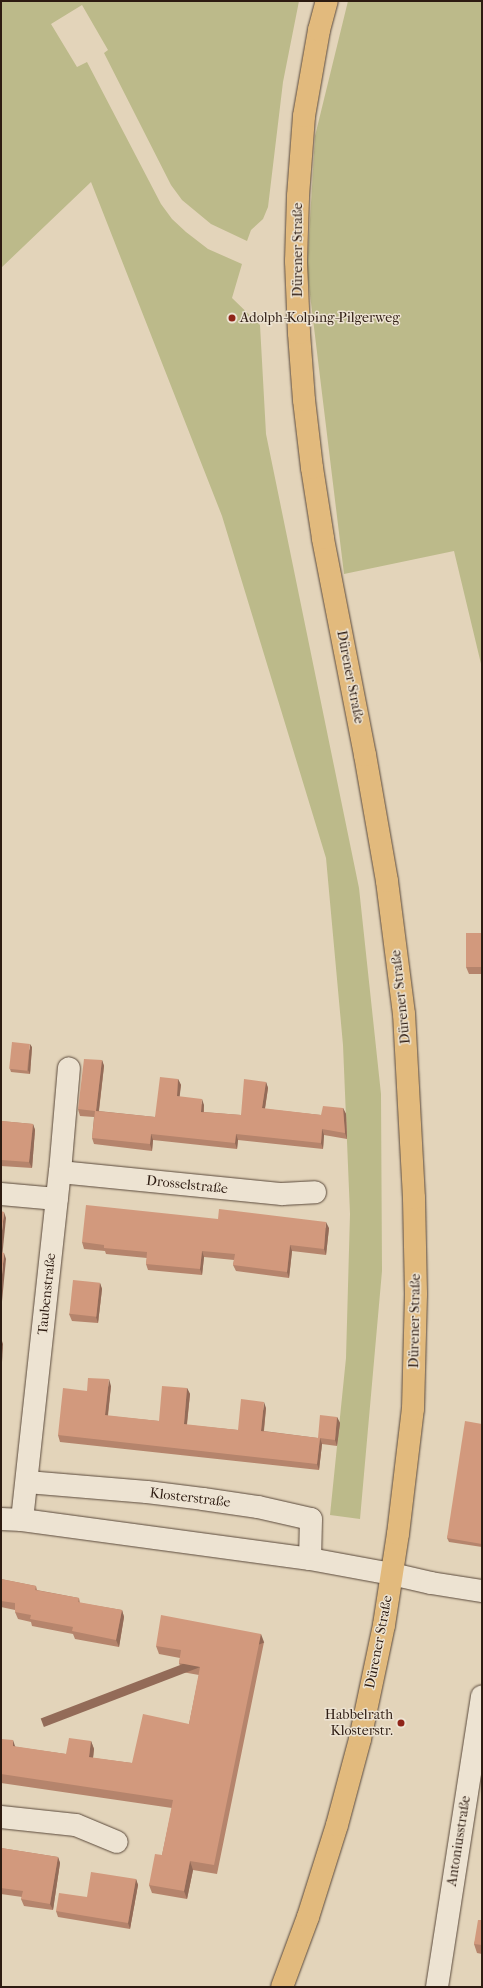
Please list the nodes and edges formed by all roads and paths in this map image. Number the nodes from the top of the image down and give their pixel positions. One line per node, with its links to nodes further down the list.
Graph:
1 (327, 1): 10 (main road, Dürener Straße)
2 (69, 1068): 3 (street, Taubenstraße)
3 (60, 1172): 4 (street, Drosselstraße); 6 (street, Taubenstraße)
4 (315, 1192)
5 (1, 1194): 6 (street)
6 (57, 1199): 7 (street, Taubenstraße)
7 (27, 1482): 8 (street, Taubenstraße); 9 (street, Klosterstraße)
8 (11, 1520): 9 (street)
9 (310, 1559): 10 (street)
10 (392, 1574): 11 (street); 15 (main road, Dürener Straße)
11 (482, 1591)
12 (482, 1696): 16 (street, Antoniusstraße)
13 (1, 1817): 14 (street)
14 (117, 1842)
15 (282, 1987)
16 (437, 1987)

